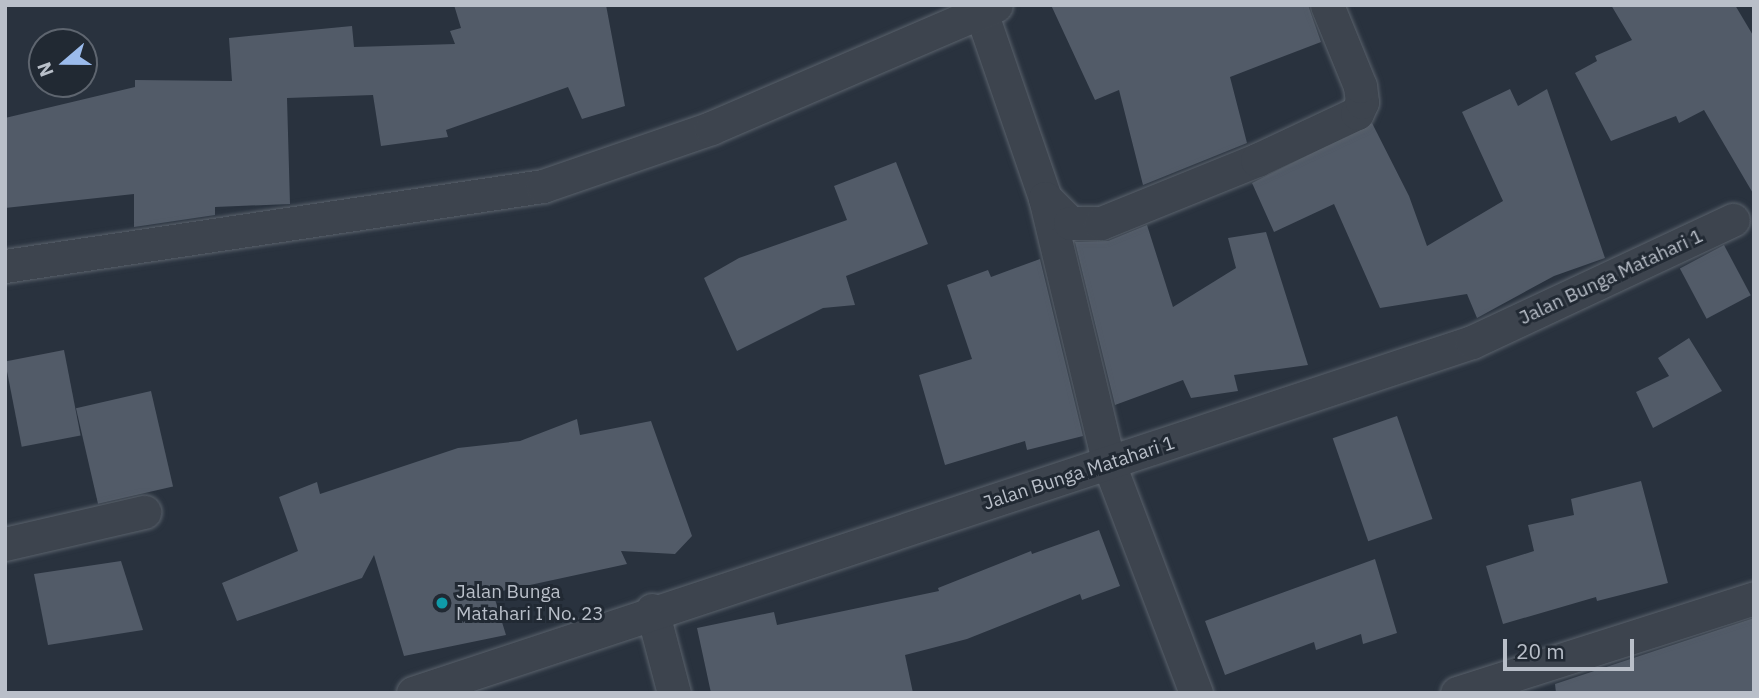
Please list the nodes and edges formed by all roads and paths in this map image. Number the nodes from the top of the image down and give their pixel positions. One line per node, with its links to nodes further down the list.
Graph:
1 (1327, 5): 3 (street)
2 (988, 9): 3 (street); 5 (street)
3 (1045, 198): 6 (street)
4 (1733, 220): 6 (street, Jalan Bunga Matahari 1)
5 (5, 266)
6 (1109, 464): 10 (street, Jalan Bunga Matahari 1); 13 (street)
7 (144, 512): 8 (street)
8 (5, 544)
9 (1754, 598): 14 (street)
10 (652, 610): 11 (street, Jalan Bunga Matahari 1); 12 (street)
11 (413, 693)
12 (674, 693)
13 (1196, 693)
14 (1457, 693)

